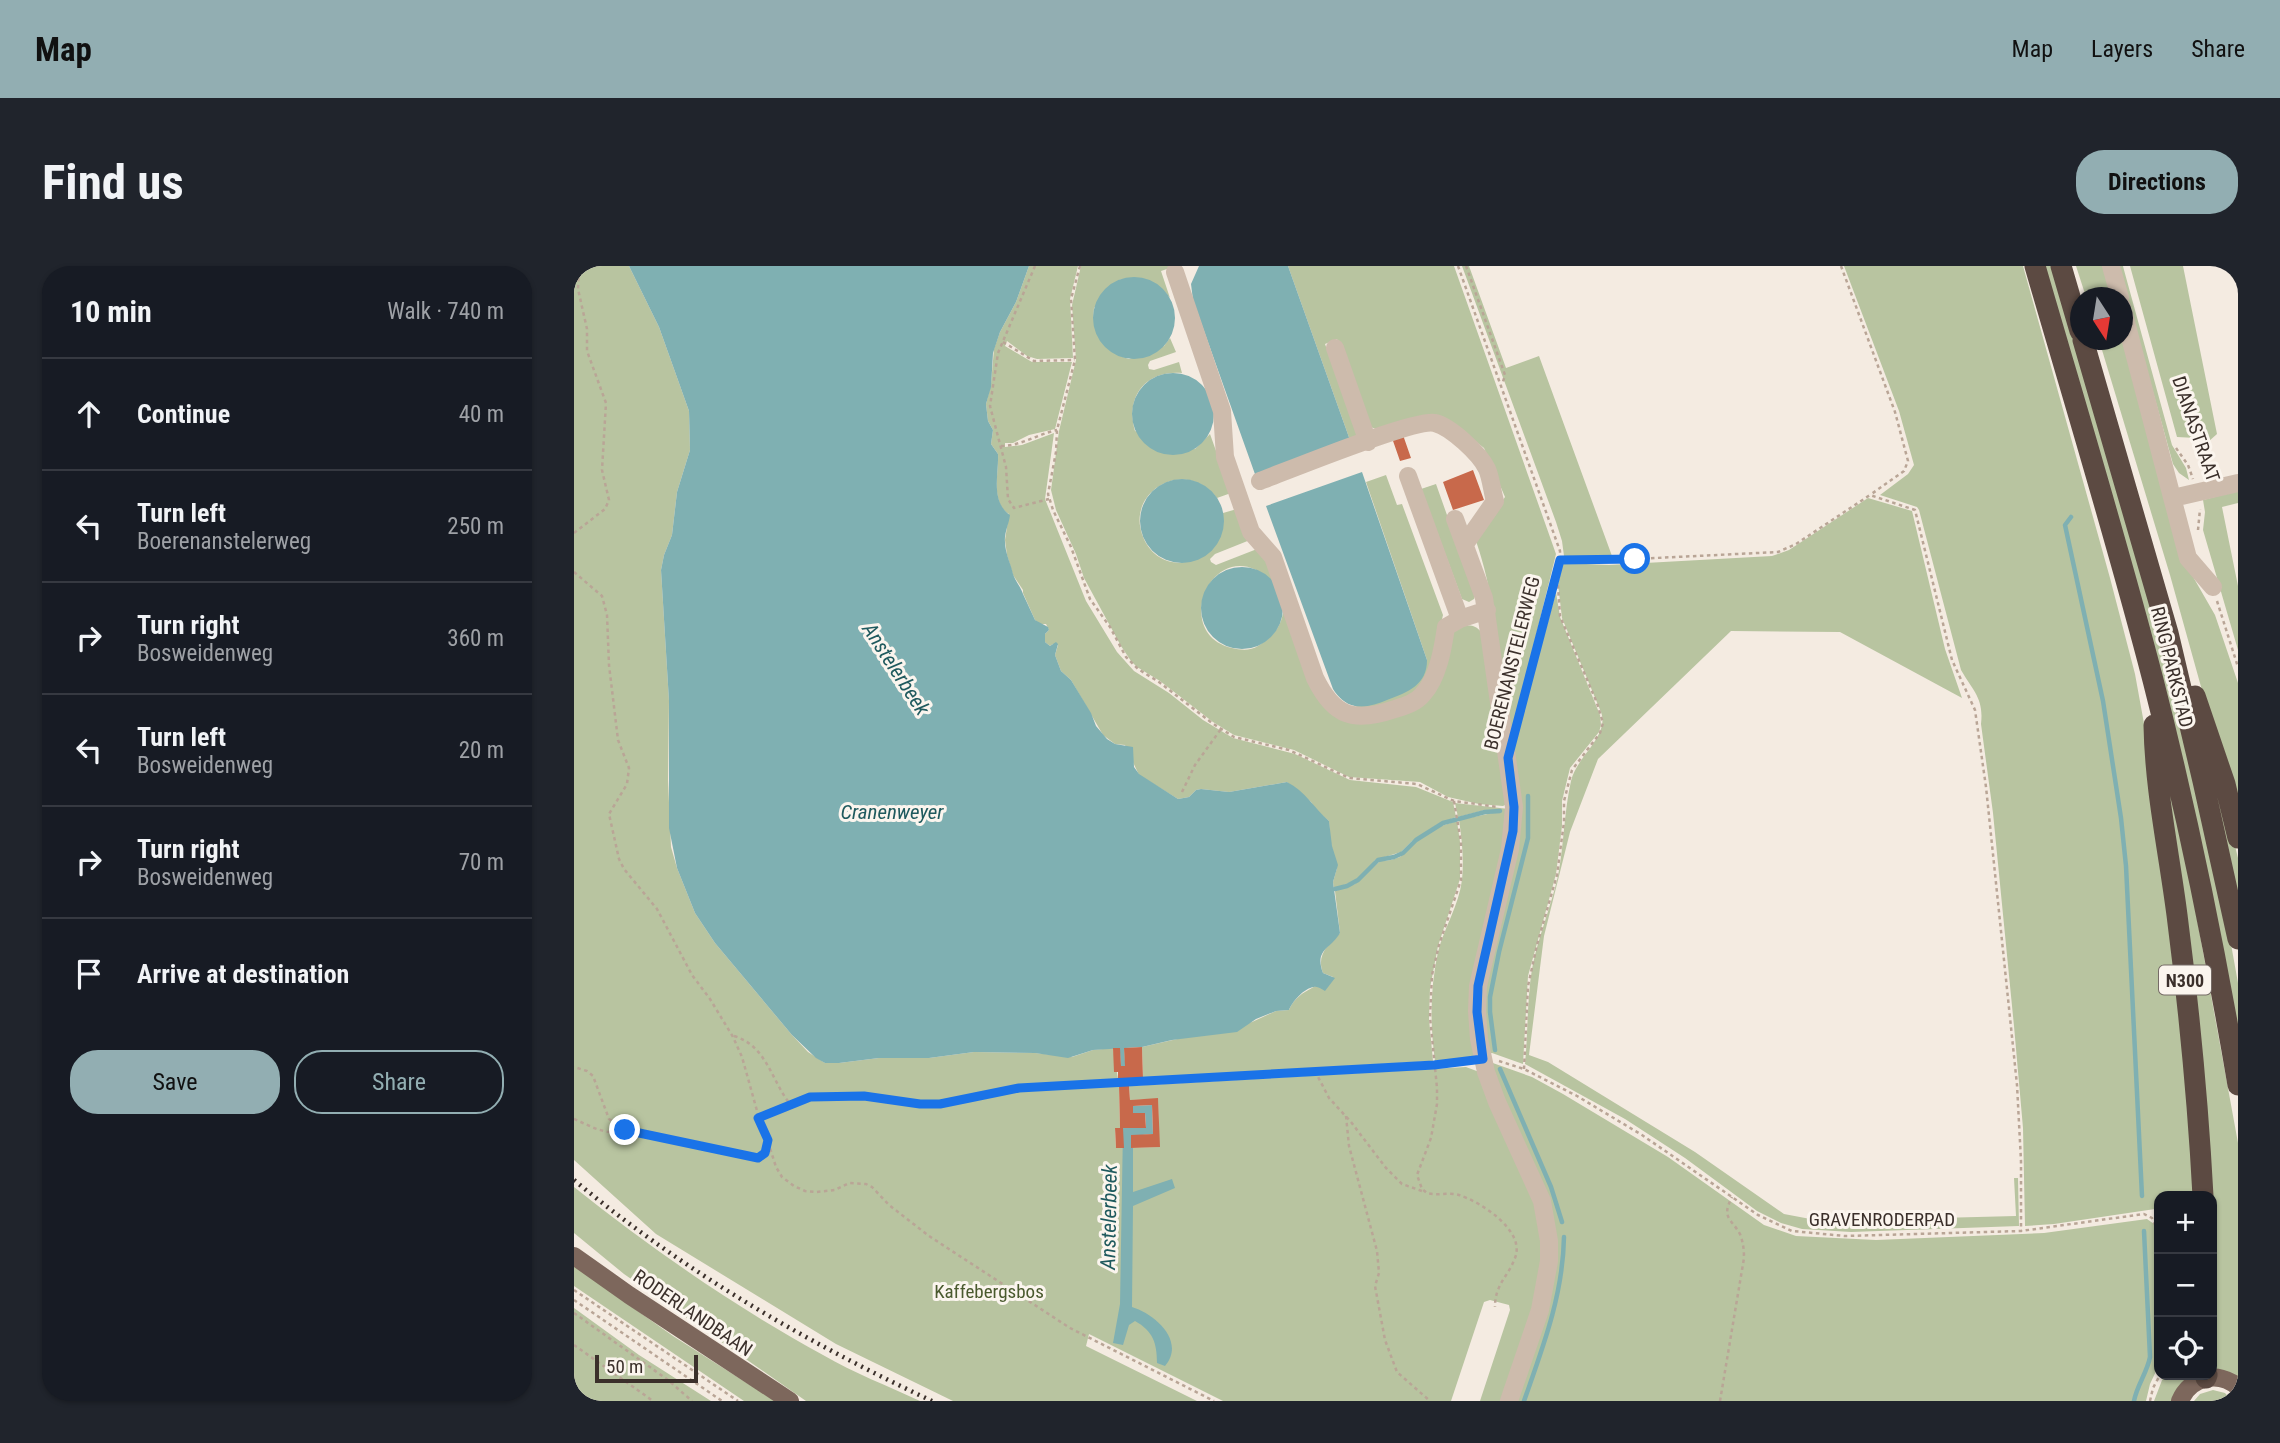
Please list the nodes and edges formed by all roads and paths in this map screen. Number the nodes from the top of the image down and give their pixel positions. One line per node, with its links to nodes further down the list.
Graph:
1 (579, 266): 33 (path)
2 (1035, 266): 15 (path)
3 (1080, 266): 19 (path)
4 (1458, 266): 14 (path, BOERENANSTELERWEG)
5 (1466, 266): 13 (path)
6 (1841, 266): 29 (path)
7 (2035, 266): 44 (highway, RING PARKSTAD / N300)
8 (2062, 266): 12 (highway)
9 (2111, 266): 11 (street)
10 (1175, 272): 42 (street)
11 (2117, 287)
12 (2070, 293)
13 (1483, 308): 14 (path); 20 (path)
14 (1474, 311): 20 (path, BOERENANSTELERWEG)
15 (1003, 342): 19 (path); 24 (path)
16 (2133, 345): 30 (street, DIANASTRAAT)
17 (1335, 348): 23 (street)
18 (2086, 350): 39 (highway, RING PARKSTAD)
19 (1075, 360): 21 (path)
20 (1502, 388): 36 (path, BOERENANSTELERWEG)
21 (1058, 430): 24 (path); 31 (path)
22 (2174, 441): 28 (path, DIANASTRAAT)
23 (1368, 442): 26 (street); 35 (street)
24 (1000, 446): 31 (path)
25 (1408, 476): 42 (street)
26 (1261, 481)
27 (2238, 483): 28 (street)
28 (2196, 492): 30 (street); 34 (path, DIANASTRAAT)
29 (1870, 495): 36 (path); 68 (path)
30 (2173, 498): 40 (street, DIANASTRAAT)
31 (1049, 499): 46 (path)
32 (1455, 519): 35 (street, BOERENANSTELERWEG)
33 (574, 533)
34 (2199, 538)
35 (1465, 544): 41 (street, BOERENANSTELERWEG)
36 (1560, 560): 38 (path, BOERENANSTELERWEG)
37 (574, 572): 52 (path)
38 (1557, 572): 45 (path, BOERENANSTELERWEG); 56 (path)
39 (2152, 578): 50 (highway); 51 (highway, RING PARKSTAD)
40 (2213, 587): 43 (path)
41 (1487, 610): 42 (street); 49 (street, BOERENANSTELERWEG)
42 (1460, 619)
43 (2238, 667)
44 (2153, 682): 58 (highway, RING PARKSTAD / N300); 65 (highway, N300)
45 (1517, 724)
46 (1221, 729): 47 (path); 48 (path)
47 (1182, 792)
48 (1454, 801): 49 (path); 54 (path)
49 (1514, 807): 53 (street, BOERENANSTELERWEG)
50 (2238, 838)
51 (2238, 939)
52 (732, 1035): 59 (path); 61 (path)
53 (1483, 1059): 54 (path, GRAVENRODERPAD); 56 (path, GRAVENRODERPAD); 88 (street, BOERENANSTELERWEG)
54 (1434, 1065): 57 (path, GRAVENRODERPAD); 66 (path)
55 (574, 1067): 63 (path)
56 (1524, 1069): 67 (path, GRAVENRODERPAD)
57 (1315, 1071): 59 (path, GRAVENRODERPAD); 60 (path)
58 (2238, 1085)
59 (790, 1104): 61 (path, GRAVENRODERPAD)
60 (1346, 1116): 66 (path); 87 (path)
61 (758, 1118): 64 (path)
62 (574, 1119): 63 (path)
63 (625, 1130): 64 (path)
64 (768, 1140): 86 (path)
65 (2203, 1191)
66 (1425, 1192): 73 (path)
67 (1732, 1198): 68 (path, GRAVENRODERPAD); 89 (path)
68 (2021, 1231): 69 (path, GRAVENRODERPAD)
69 (2158, 1254)
70 (574, 1256): 85 (main road, RODERLANDBAAN)
71 (574, 1290): 84 (path)
72 (574, 1300): 80 (path)
73 (1495, 1307)
74 (574, 1313): 82 (path)
75 (574, 1345): 81 (path)
76 (2217, 1378): 79 (main road)
77 (2157, 1380): 90 (path)
78 (2199, 1380): 91 (main road)
79 (2238, 1387)
80 (716, 1399): 83 (path)
81 (653, 1401)
82 (692, 1401)
83 (722, 1401)
84 (738, 1401)
85 (790, 1401)
86 (1214, 1401)
87 (1430, 1401)
88 (1509, 1401)
89 (1720, 1401)
90 (2150, 1401)
91 (2180, 1401)

